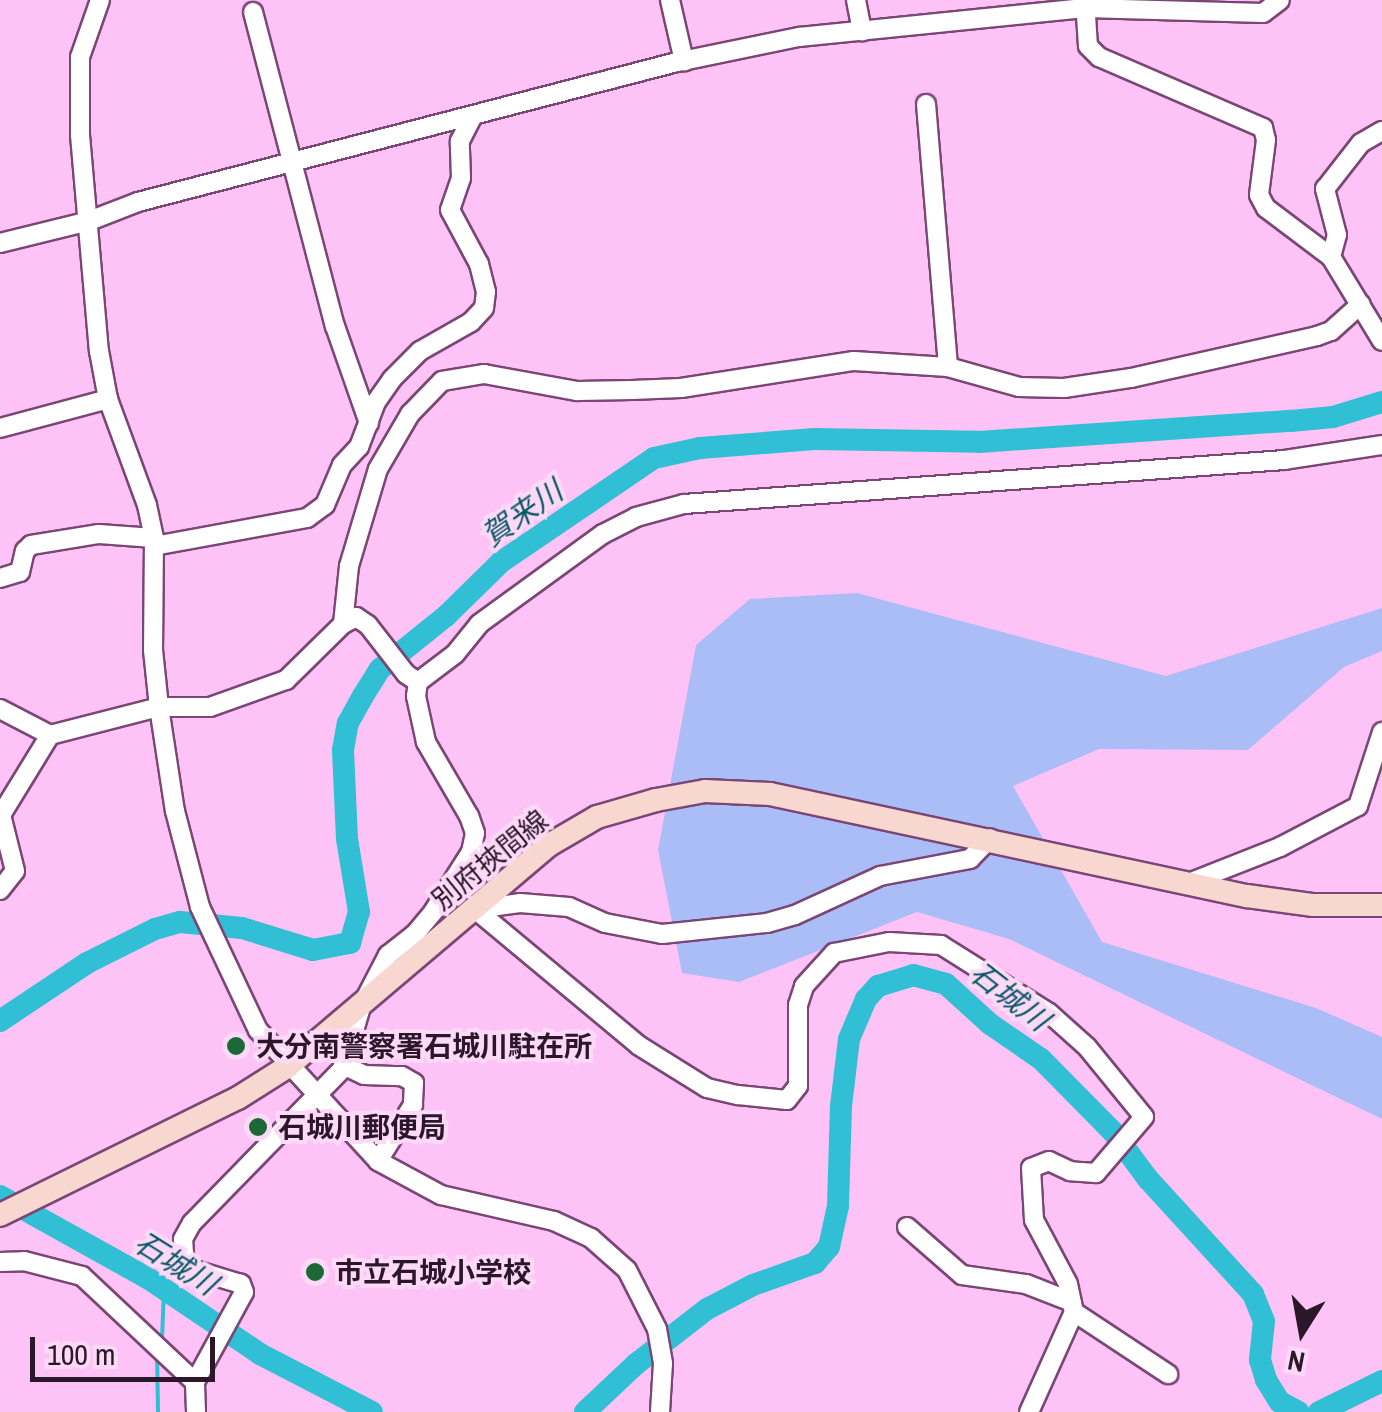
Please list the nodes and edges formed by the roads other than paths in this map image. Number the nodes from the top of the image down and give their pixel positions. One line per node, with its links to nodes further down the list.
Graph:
1 (100, 0): 13 (street)
2 (670, 0): 8 (street)
3 (856, 0): 7 (street)
4 (1280, 0): 5 (street)
5 (1085, 4): 7 (street); 15 (street)
6 (253, 12): 12 (street)
7 (862, 31): 8 (street)
8 (684, 61): 10 (street)
9 (926, 104): 18 (street)
10 (473, 115): 12 (street); 20 (street)
11 (1382, 131): 15 (street)
12 (296, 161): 13 (street); 20 (street)
13 (89, 221): 14 (street); 19 (street)
14 (0, 243)
15 (1331, 257): 16 (street)
16 (1361, 304): 17 (street); 18 (street)
17 (1382, 341)
18 (948, 368): 25 (street)
19 (108, 398): 21 (street); 23 (street)
20 (368, 423): 23 (street)
21 (0, 428)
22 (1382, 444): 26 (street)
23 (154, 542): 24 (street); 27 (street)
24 (0, 578)
25 (343, 624): 26 (street); 27 (street)
26 (412, 678): 36 (street)
27 (159, 707): 30 (street); 38 (street)
28 (0, 708): 30 (street)
29 (1382, 732): 32 (street)
30 (50, 734): 33 (street)
31 (990, 838): 32 (main road, 別府挾間線); 35 (street); 35 (main road, 別府挾間線)
32 (1191, 882): 34 (main road, 別府挾間線)
33 (0, 890)
34 (1382, 905)
35 (475, 909): 36 (main road, 別府挾間線); 44 (street)
36 (361, 1007): 37 (street); 38 (main road, 別府挾間線)
37 (343, 1066): 39 (street); 40 (street)
38 (287, 1067): 39 (street); 41 (main road, 別府挾間線)
39 (315, 1097): 40 (street); 46 (street)
40 (378, 1160): 49 (street)
41 (0, 1215)
42 (907, 1226): 44 (street)
43 (0, 1262): 46 (street)
44 (1073, 1307): 45 (street); 47 (street)
45 (1168, 1374)
46 (195, 1382): 48 (street)
47 (1030, 1407): 50 (street)
48 (196, 1412)
49 (660, 1412)
50 (1048, 1412)

